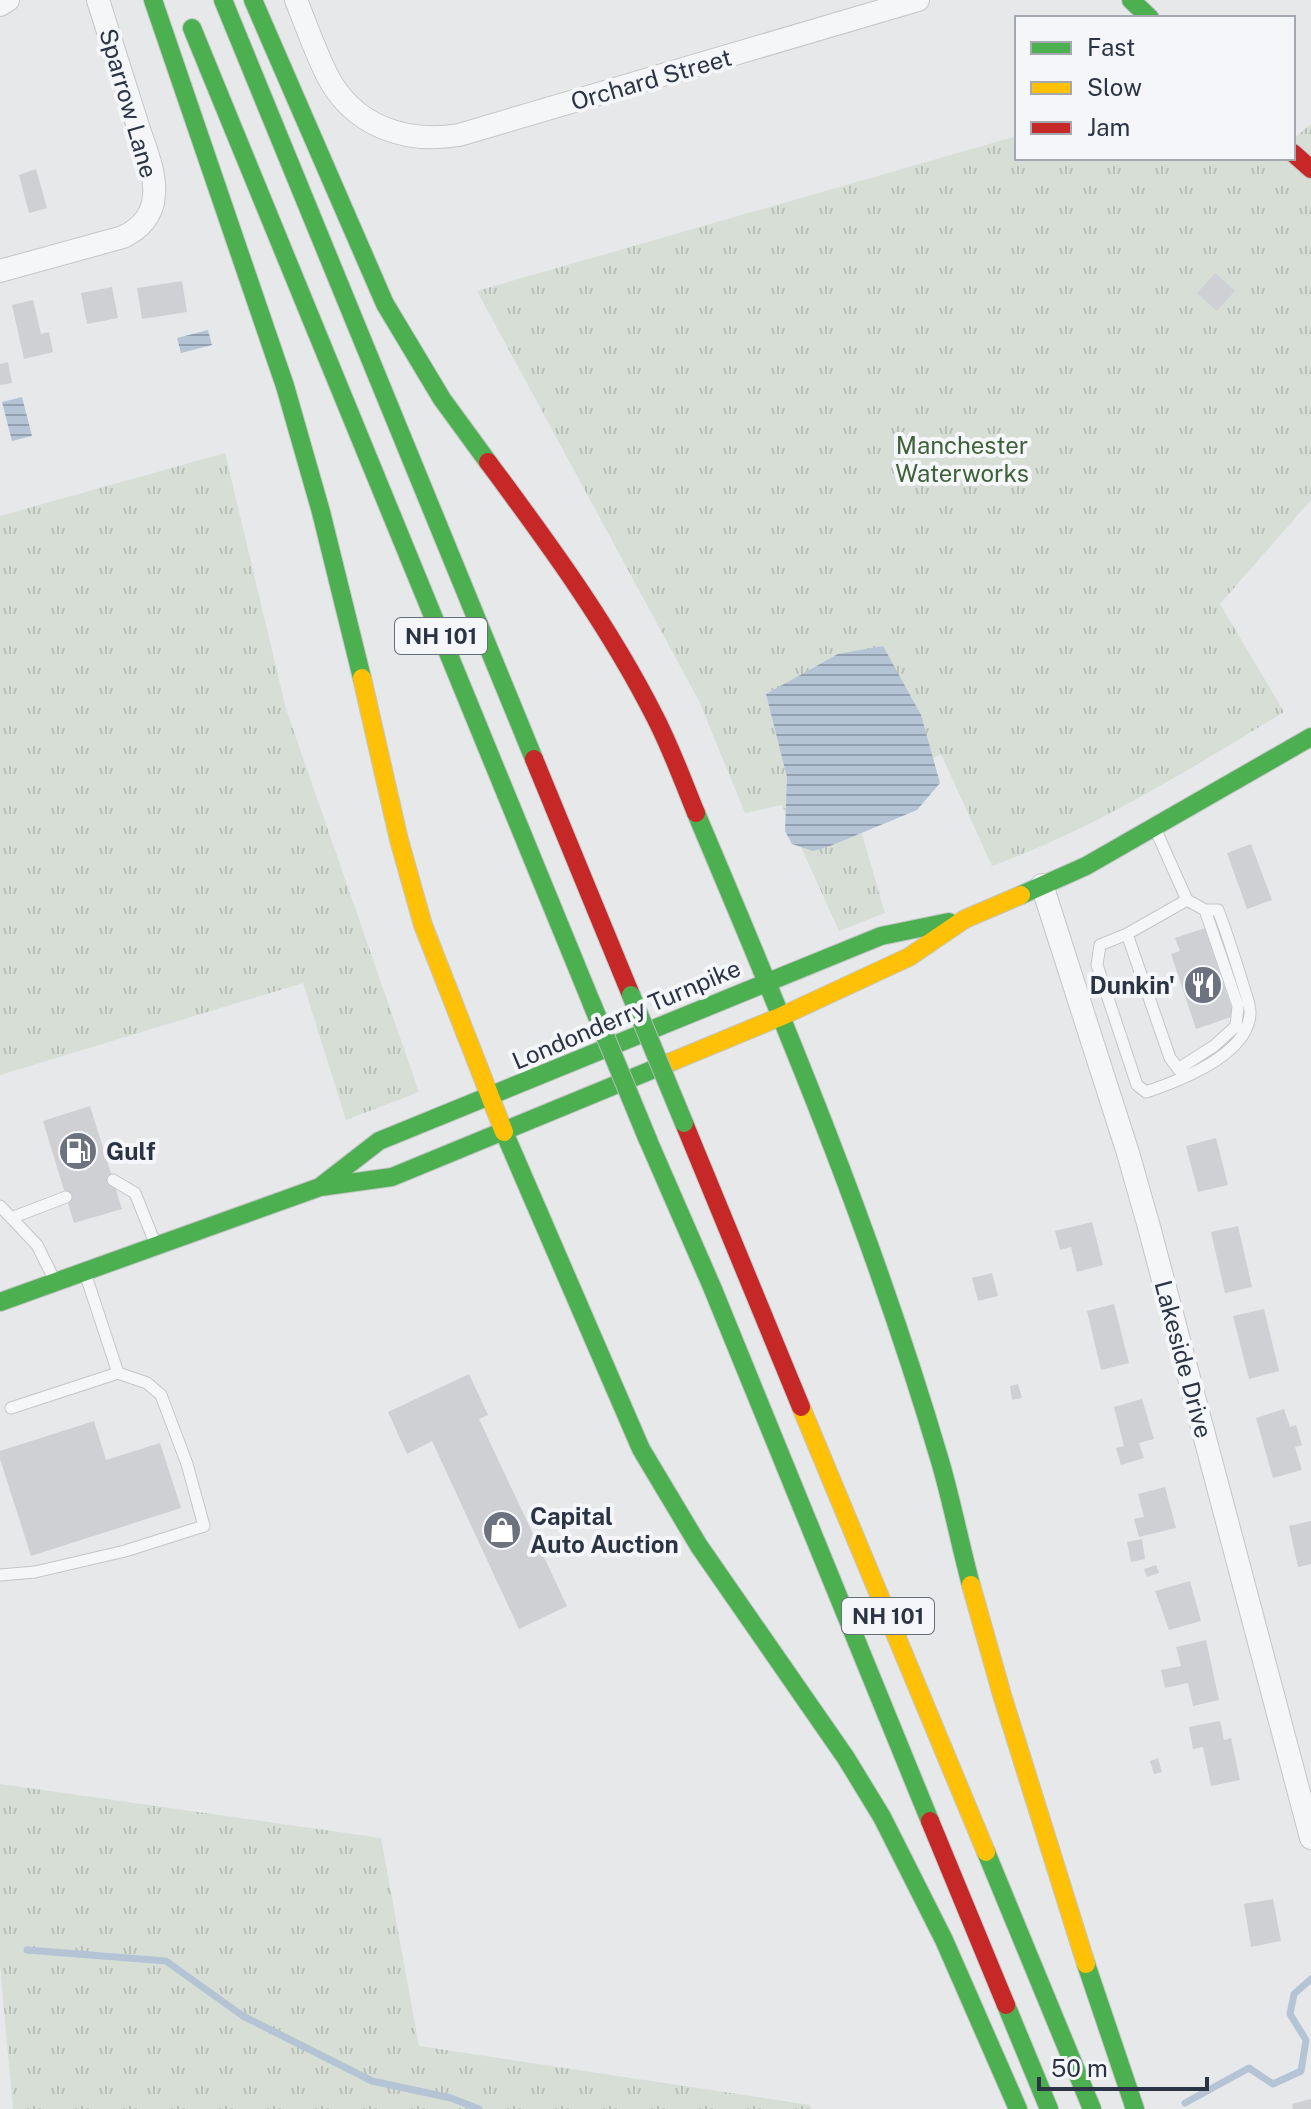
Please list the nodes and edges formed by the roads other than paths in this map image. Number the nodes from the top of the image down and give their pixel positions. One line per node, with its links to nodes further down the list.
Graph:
1 (8, 0): 9 (street)
2 (98, 0): 12 (street, Sparrow Lane)
3 (153, 0): 23 (main road)
4 (223, 0): 40 (main road, NH 101, bridge)
5 (253, 0): 20 (main road)
6 (296, 0): 7 (street, Orchard Street)
7 (918, 0)
8 (1131, 0): 11 (main road)
9 (0, 5)
10 (186, 14): 39 (main road, NH 101, bridge)
11 (1148, 16)
12 (0, 271)
13 (1311, 737): 14 (main road, Londonderry Turnpike)
14 (1155, 828): 15 (main road, Londonderry Turnpike); 16 (lane)
15 (1042, 885): 18 (main road, Londonderry Turnpike); 37 (street, Lakeside Drive)
16 (1187, 900): 17 (lane); 19 (lane)
17 (1205, 910): 22 (lane); 22 (lane)
18 (965, 919): 20 (main road, Londonderry Turnpike); 21 (main road, Londonderry Turnpike)
19 (1127, 934): 22 (lane); 22 (lane)
20 (767, 981): 21 (main road); 23 (main road, Londonderry Turnpike)
21 (782, 1016): 24 (main road, Londonderry Turnpike); 41 (main road)
22 (1181, 1073)
23 (489, 1097): 24 (main road); 26 (main road, Londonderry Turnpike)
24 (504, 1130): 26 (main road, Londonderry Turnpike); 38 (main road)
25 (113, 1180): 30 (lane)
26 (320, 1187): 30 (main road, Londonderry Turnpike)
27 (66, 1197): 29 (lane)
28 (0, 1206): 29 (lane)
29 (11, 1218): 32 (lane)
30 (156, 1246): 31 (main road, Londonderry Turnpike)
31 (84, 1271): 32 (main road, Londonderry Turnpike); 34 (lane)
32 (55, 1282): 33 (main road, Londonderry Turnpike)
33 (0, 1302)
34 (118, 1373): 35 (lane); 36 (lane)
35 (11, 1408)
36 (0, 1575)
37 (1311, 1838)
38 (1018, 2109)
39 (1049, 2109)
40 (1092, 2109)
41 (1135, 2109)

